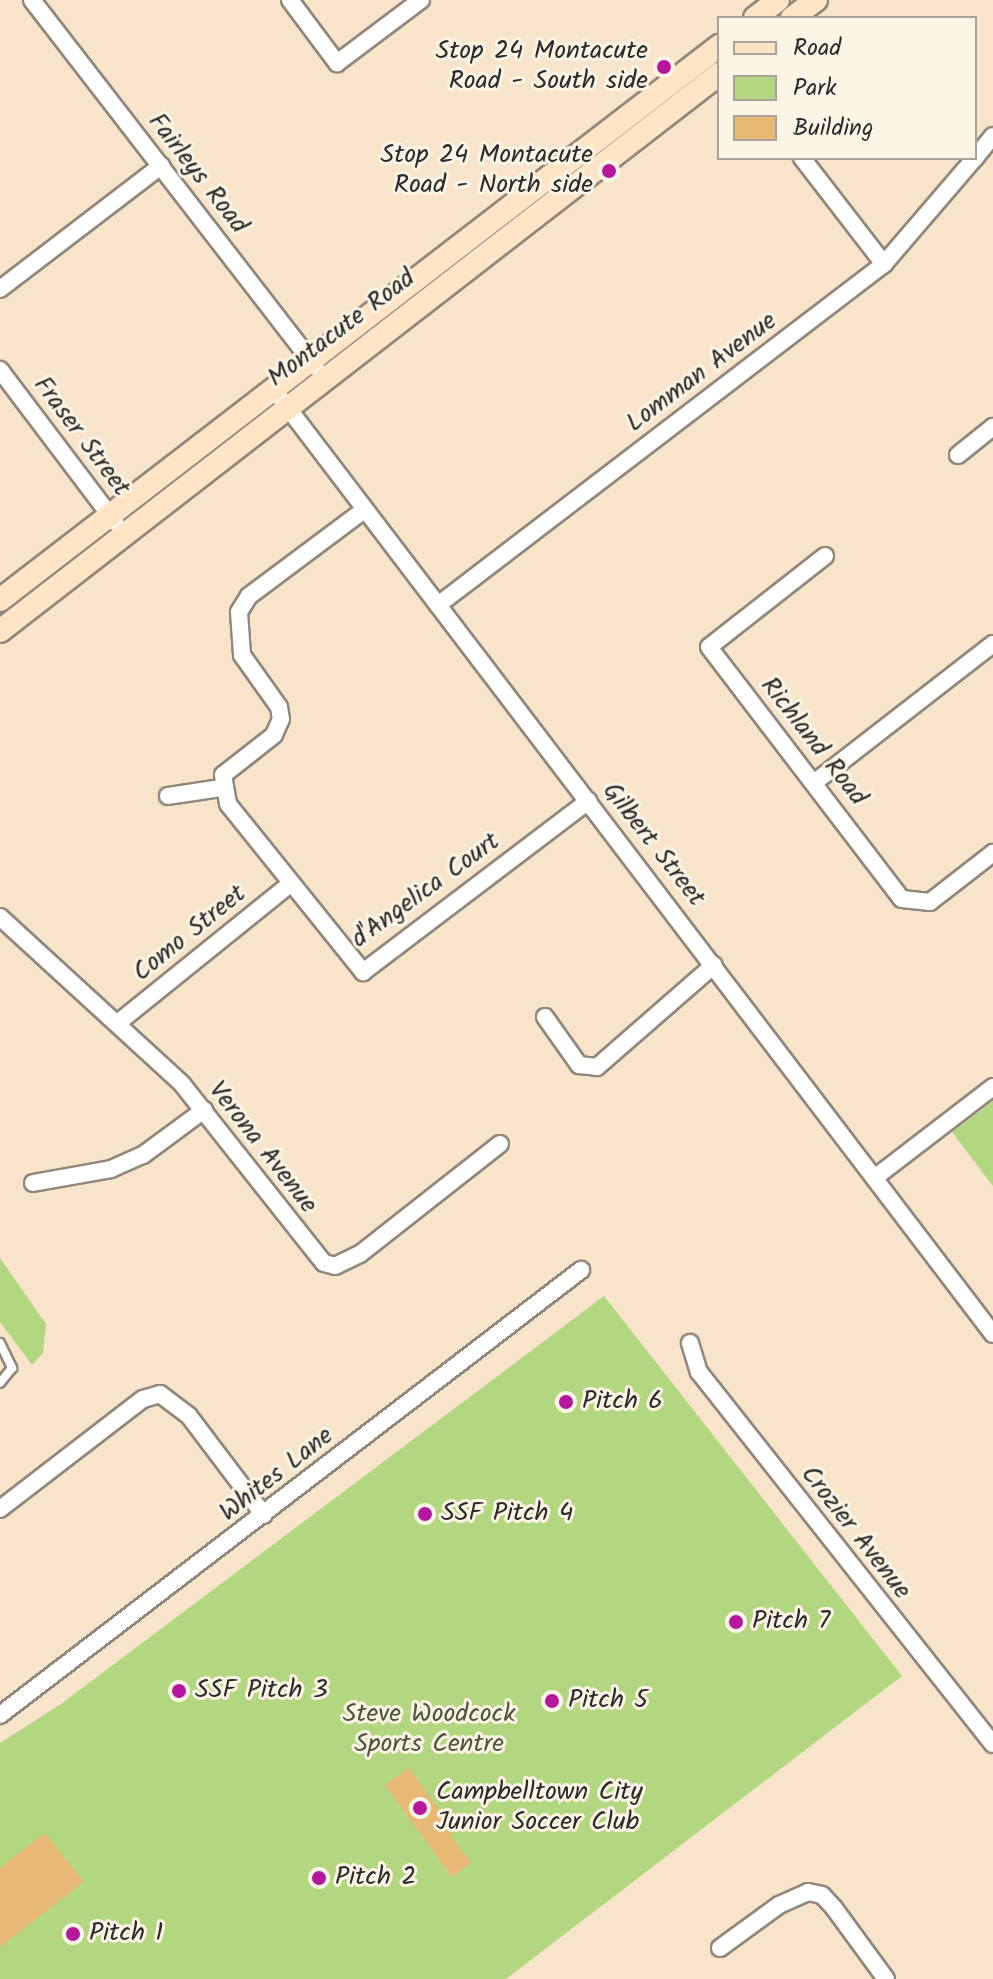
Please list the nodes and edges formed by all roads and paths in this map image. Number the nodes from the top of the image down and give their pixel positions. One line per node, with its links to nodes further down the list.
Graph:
1 (32, 0): 14 (street, Fairleys Road)
2 (290, 0): 3 (street)
3 (421, 0)
4 (778, 0): 6 (main road)
5 (816, 0): 7 (main road)
6 (758, 16)
7 (795, 16)
8 (717, 49): 17 (main road, Montacute Road)
9 (717, 76): 19 (main road, Montacute Road)
10 (993, 136): 11 (street, Lomman Avenue)
11 (977, 156)
12 (804, 160): 15 (street)
13 (973, 160): 15 (street, Lomman Avenue)
14 (161, 166): 16 (street); 17 (street, Fairleys Road)
15 (884, 264): 28 (street, Lomman Avenue)
16 (0, 289)
17 (311, 359): 19 (street, Fairleys Road); 20 (main road, Montacute Road)
18 (0, 370): 25 (street, Fraser Street)
19 (324, 378): 21 (main road, Montacute Road)
20 (272, 387): 21 (street, Gilbert Street); 25 (main road, Montacute Road)
21 (287, 406): 24 (street, Gilbert Street); 25 (main road, Montacute Road)
22 (993, 427): 23 (street)
23 (958, 455)
24 (364, 510): 28 (street, Gilbert Street); 31 (street)
25 (116, 524): 27 (main road, Montacute Road); 29 (main road, Montacute Road)
26 (825, 556): 32 (street, Richland Road)
27 (0, 600)
28 (438, 605): 34 (street, Gilbert Street)
29 (0, 631)
30 (993, 644): 32 (street)
31 (222, 782): 33 (street); 36 (street, d'Angelica Court)
32 (815, 782): 35 (street, Richland Road)
33 (168, 796)
34 (588, 801): 36 (street, d'Angelica Court); 38 (street, Gilbert Street)
35 (993, 853)
36 (291, 883): 40 (street, Como Street)
37 (0, 917): 40 (street, Verona Avenue)
38 (714, 965): 39 (street); 44 (street, Gilbert Street)
39 (545, 1017)
40 (119, 1022): 42 (street, Verona Avenue)
41 (993, 1087): 44 (street)
42 (204, 1110): 43 (street, Verona Avenue); 45 (street)
43 (500, 1144)
44 (877, 1176): 47 (street, Gilbert Street)
45 (33, 1183)
46 (581, 1270): 52 (street, Whites Lane)
47 (993, 1334)
48 (0, 1343): 50 (lane)
49 (690, 1343): 54 (street, Crozier Avenue)
50 (0, 1383)
51 (0, 1509): 52 (street)
52 (264, 1515): 53 (street, Whites Lane)
53 (0, 1715)
54 (993, 1744)
55 (720, 1948): 56 (street)
56 (886, 1979)

